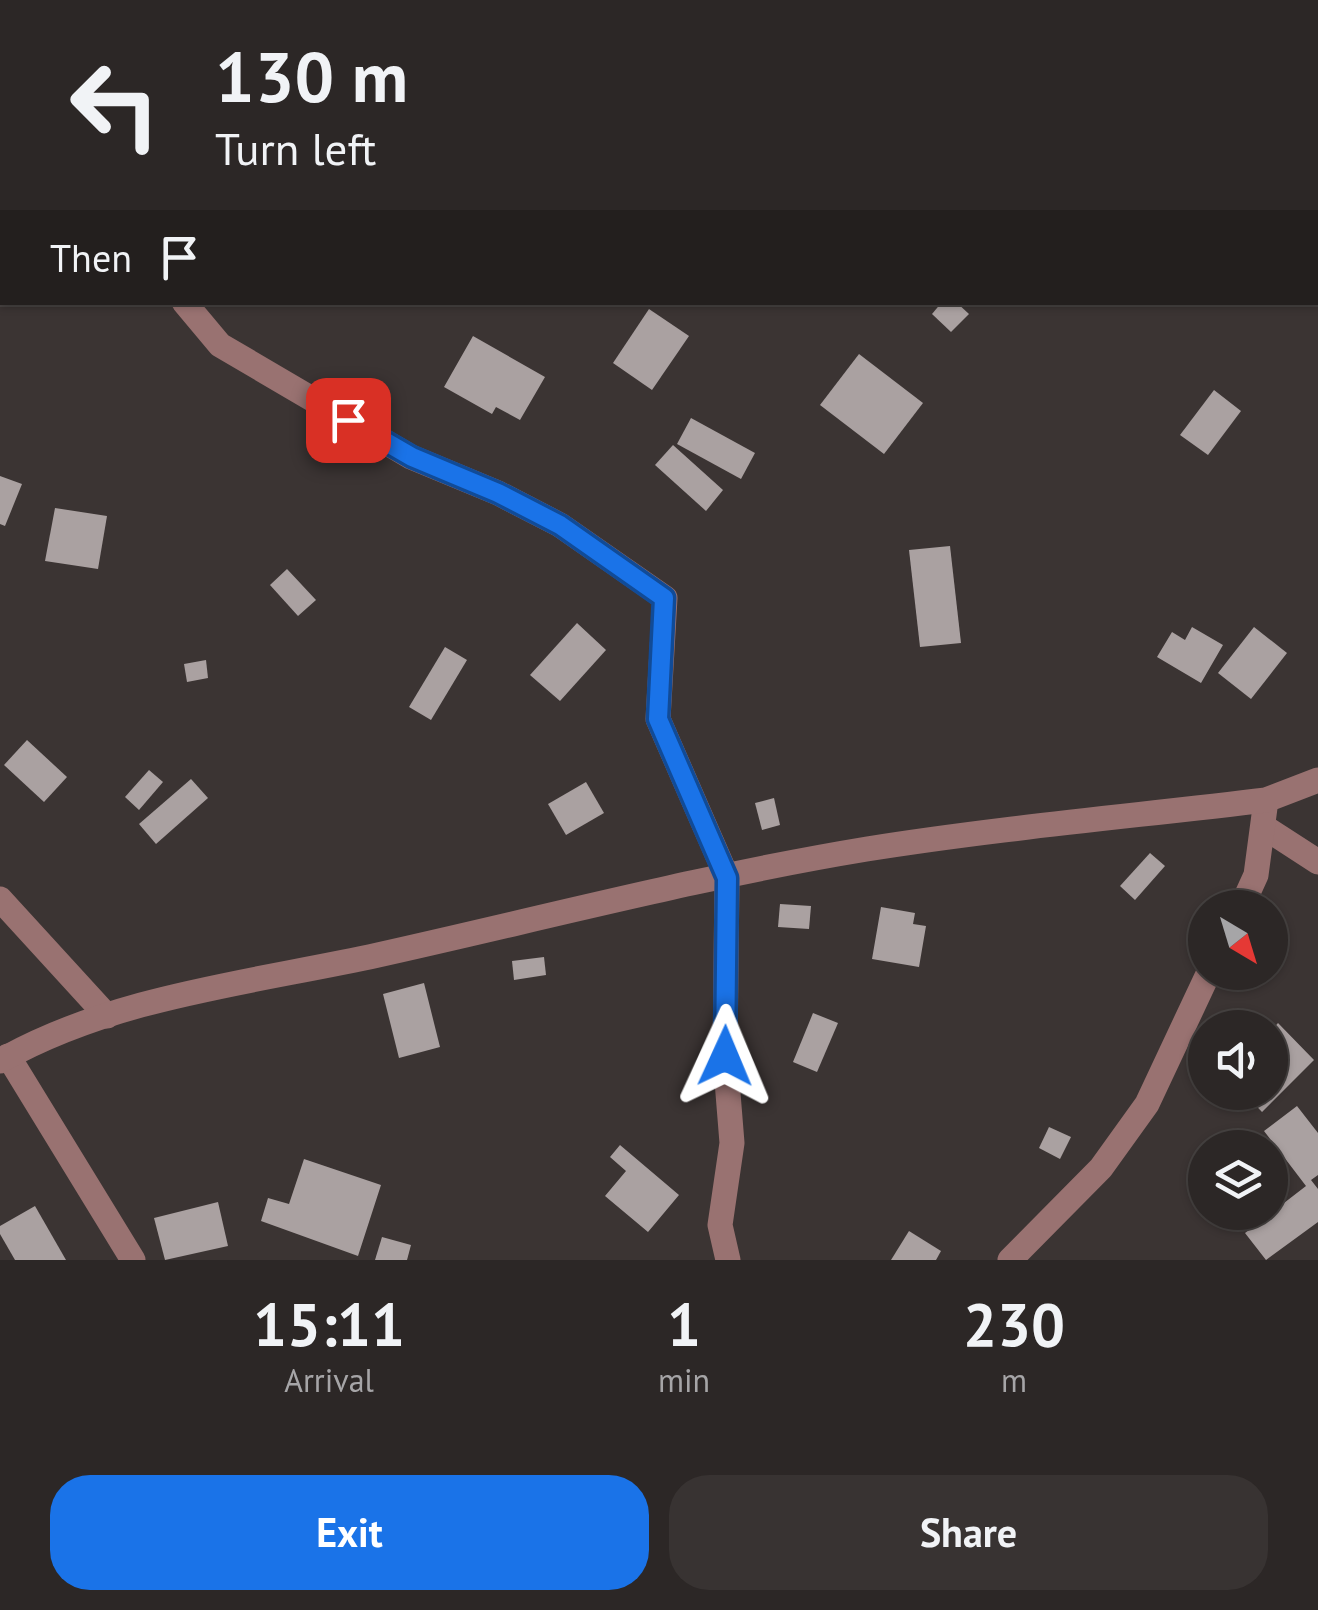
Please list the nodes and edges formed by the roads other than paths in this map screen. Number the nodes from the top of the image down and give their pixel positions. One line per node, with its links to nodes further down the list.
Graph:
1 (187, 305): 6 (street)
2 (1318, 780): 3 (street)
3 (1266, 800): 4 (street); 6 (street)
4 (1264, 828): 5 (street); 7 (street)
5 (1318, 862)
6 (727, 878): 10 (street); 13 (street)
7 (1249, 890)
8 (0, 899): 10 (street)
9 (1201, 990): 14 (street)
10 (107, 1016): 11 (street)
11 (4, 1059): 12 (street)
12 (133, 1260)
13 (728, 1260)
14 (1010, 1260)

